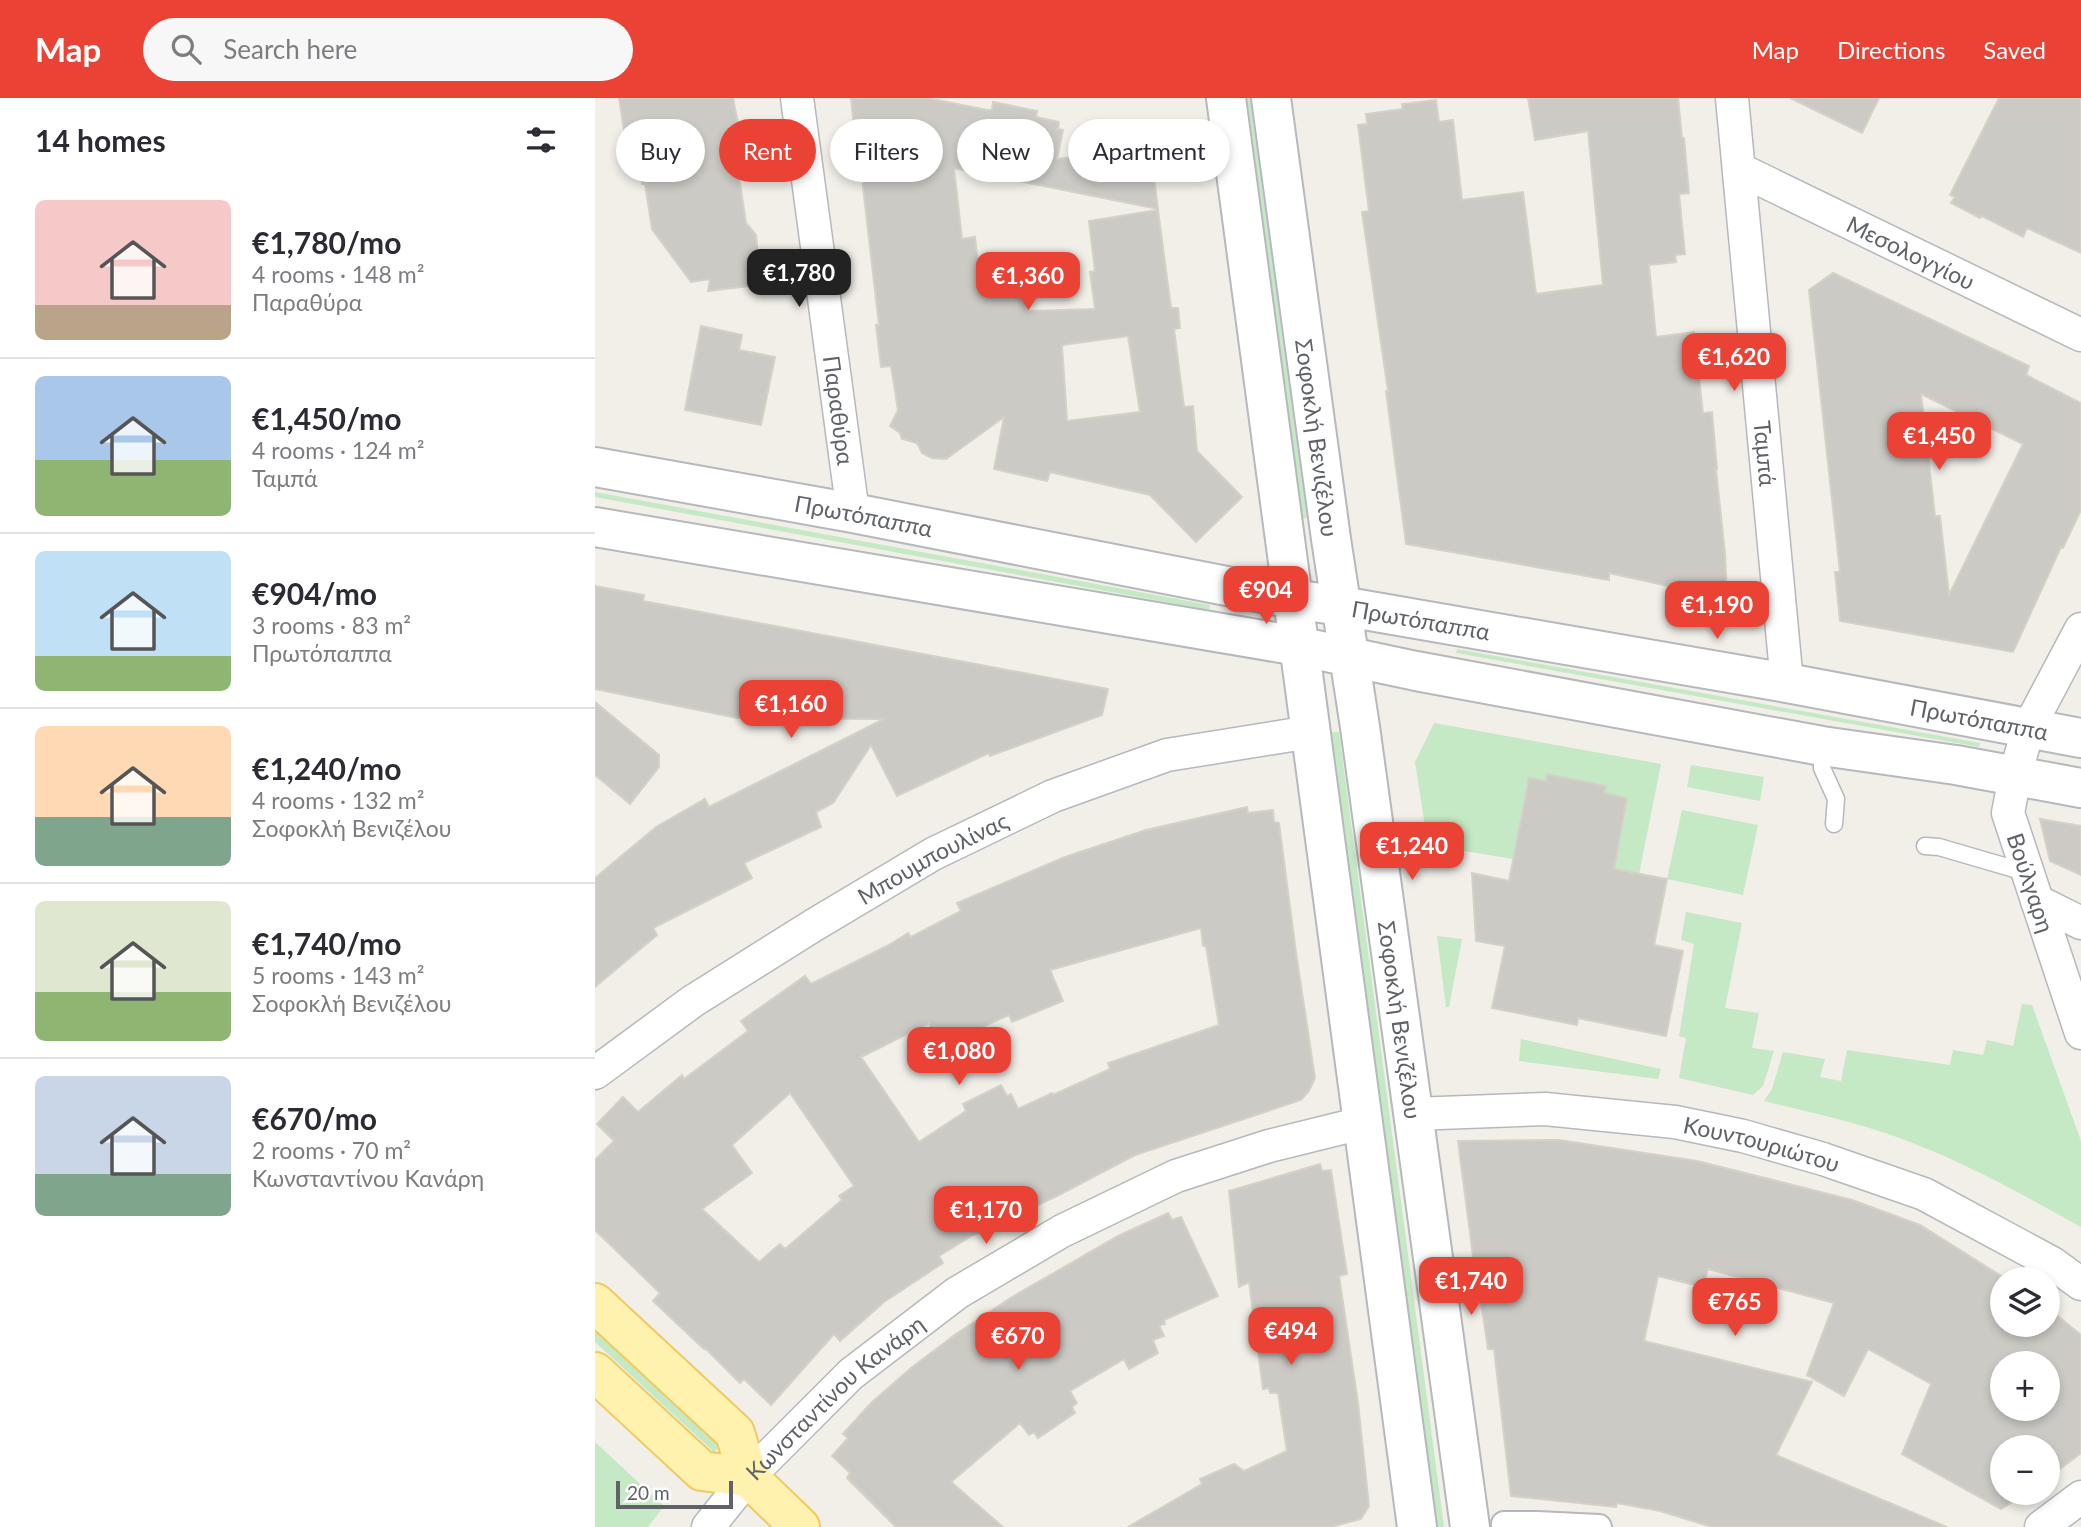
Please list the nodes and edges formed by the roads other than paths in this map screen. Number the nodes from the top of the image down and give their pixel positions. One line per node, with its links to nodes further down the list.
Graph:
1 (797, 98): 8 (street, Παραθύρα)
2 (1226, 98): 10 (street, Σοφοκλή Βενιζέλου)
3 (1271, 98): 11 (street, Σοφοκλή Βενιζέλου)
4 (1732, 98): 5 (street, Ταμπά)
5 (1739, 169): 6 (street, Μεσολογγίου); 15 (street, Ταμπά)
6 (2081, 335)
7 (595, 467): 8 (street, Πρωτόπαππα)
8 (853, 513): 10 (street, Πρωτόπαππα)
9 (595, 527): 13 (street)
10 (1293, 599): 11 (street, Πρωτόπαππα); 13 (street, Σοφοκλή Βενιζέλου)
11 (1341, 606): 14 (street, Σοφοκλή Βενιζέλου); 15 (street, Πρωτόπαππα)
12 (2081, 629): 16 (street, Βούλγαρη)
13 (1298, 646): 14 (street); 17 (street, Σοφοκλή Βενιζέλου)
14 (1350, 658): 19 (street); 28 (street, Σοφοκλή Βενιζέλου)
15 (1787, 683): 16 (street, Πρωτόπαππα)
16 (2028, 729): 18 (street, Πρωτόπαππα); 20 (street, Βούλγαρη)
17 (1310, 732): 27 (street, Μπουμπουλίνας); 29 (street, Σοφοκλή Βενιζέλου)
18 (2081, 738)
19 (1822, 746): 20 (street); 22 (lane)
20 (2015, 776): 21 (street); 24 (street, Βούλγαρη)
21 (2081, 788)
22 (1834, 824)
23 (1925, 846): 24 (lane)
24 (2032, 887): 25 (street); 26 (street, Βούλγαρη)
25 (2081, 923)
26 (2081, 1033)
27 (595, 1073)
28 (1413, 1114): 30 (street, Κουντουριώτου); 35 (street, Σοφοκλή Βενιζέλου)
29 (1362, 1123): 33 (street, Κωνσταντίνου Κανάρη); 38 (street, Σοφοκλή Βενιζέλου)
30 (2081, 1284)
31 (595, 1303): 33 (main road)
32 (595, 1372): 33 (main road)
33 (748, 1477): 36 (street, Κωνσταντίνου Κανάρη); 37 (main road)
34 (2081, 1497): 40 (street)
35 (1487, 1526): 39 (street)
36 (708, 1527)
37 (800, 1527)
38 (1417, 1527)
39 (1599, 1527)
40 (2041, 1527)

